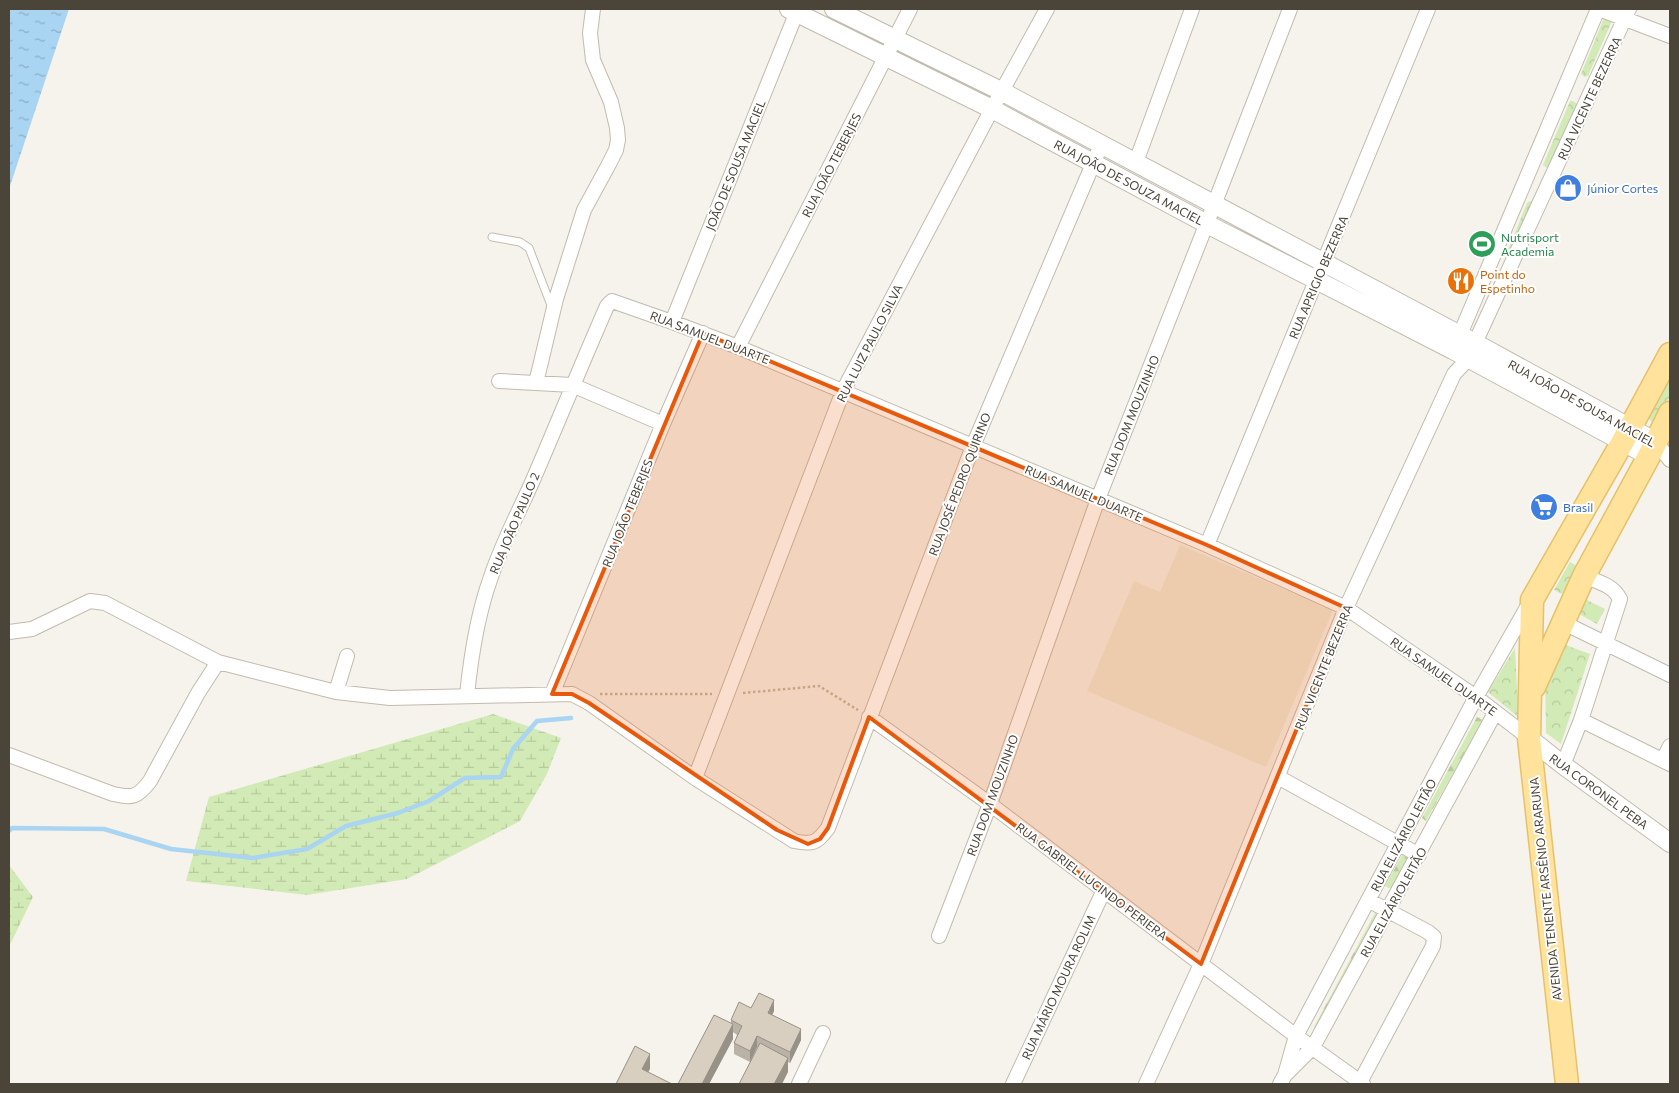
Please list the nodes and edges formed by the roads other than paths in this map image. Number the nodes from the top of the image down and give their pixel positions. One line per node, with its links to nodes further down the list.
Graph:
1 (593, 9): 25 (street)
2 (834, 9): 12 (street, RUA JOÃO DE SOUZA MACIEL)
3 (910, 9): 12 (street, RUA JOÃO TEBERJES)
4 (1047, 9): 14 (street, RUA LUIZ PAULO SILVA)
5 (1192, 9): 17 (street)
6 (1290, 9): 19 (street, RUA DOM MOUZINHO)
7 (1428, 9): 22 (street, RUA APRIGIO BEZERRA)
8 (1599, 9): 10 (street); 29 (street, RUA VICENTE BEZERRA)
9 (794, 10): 13 (street, RUA JOÃO DE SOUZA MACIEL); 26 (street, JOÃO DE SOUSA MACIEL)
10 (1627, 14): 11 (street); 29 (street, RUA VICENTE BEZERRA)
11 (1670, 36)
12 (894, 39): 13 (street, RUA JOÃO TEBERJES); 14 (street, RUA JOÃO DE SOUZA MACIEL)
13 (886, 57): 15 (street, RUA JOÃO DE SOUZA MACIEL); 28 (street, RUA JOÃO TEBERJES)
14 (1001, 91): 15 (street, RUA LUIZ PAULO SILVA); 16 (street, RUA JOÃO DE SOUZA MACIEL)
15 (992, 109): 18 (street, RUA JOÃO DE SOUZA MACIEL); 34 (street, RUA LUIZ PAULO SILVA)
16 (1101, 145): 17 (street, RUA JOÃO DE SOUZA MACIEL); 18 (street, RUA JOSÉ PEDRO QUIRINO)
17 (1136, 162): 19 (street, RUA JOÃO DE SOUZA MACIEL)
18 (1094, 164): 20 (street, RUA JOÃO DE SOUZA MACIEL); 38 (street, RUA JOSÉ PEDRO QUIRINO)
19 (1214, 205): 20 (street, RUA DOM MOUZINHO); 22 (street, RUA JOÃO DE SOUZA MACIEL)
20 (1207, 224): 23 (street, RUA JOÃO DE SOUZA MACIEL); 40 (street, RUA DOM MOUZINHO)
21 (492, 236): 25 (lane)
22 (1324, 262): 23 (street, RUA APRIGIO BEZERRA); 29 (street, RUA JOÃO DE SOUZA MACIEL)
23 (1316, 280): 29 (street, RUA JOÃO DE SOUZA MACIEL); 41 (street, RUA APRIGIO BEZERRA)
24 (612, 301): 26 (street, RUA SAMUEL DUARTE); 33 (street, RUA JOÃO PAULO 2)
25 (553, 311): 32 (street)
26 (672, 322): 27 (street, RUA SAMUEL DUARTE)
27 (703, 333): 28 (street, RUA SAMUEL DUARTE); 36 (street, RUA JOÃO TEBERJES)
28 (738, 347): 34 (street, RUA SAMUEL DUARTE)
29 (1464, 347): 37 (street, RUA JOÃO DE SOUSA MACIEL); 44 (street, RUA VICENTE BEZERRA)
30 (1670, 354): 37 (main road)
31 (499, 381): 32 (street)
32 (536, 382): 33 (street)
33 (572, 385): 36 (street); 54 (street, RUA JOÃO PAULO 2)
34 (843, 391): 38 (street, RUA SAMUEL DUARTE); 65 (street, RUA LUIZ PAULO SILVA)
35 (1670, 413): 39 (main road)
36 (663, 424): 52 (street, RUA JOÃO TEBERJES)
37 (1626, 435): 39 (street, RUA JOÃO DE SOUSA MACIEL); 43 (main road)
38 (973, 446): 40 (street, RUA SAMUEL DUARTE); 57 (street, RUA JOSÉ PEDRO QUIRINO)
39 (1661, 454): 42 (main road)
40 (1098, 499): 41 (street, RUA SAMUEL DUARTE); 66 (street, RUA DOM MOUZINHO)
41 (1207, 545): 44 (street, RUA SAMUEL DUARTE)
42 (1584, 576): 45 (main road); 47 (street)
43 (1532, 600): 53 (main road, AVENIDA TENENTE ARSÊNIO ARARUNA); 55 (street, RUA ELIZÁRIO LEITÃO)
44 (1346, 608): 55 (street, RUA SAMUEL DUARTE); 64 (street, RUA VICENTE BEZERRA)
45 (1562, 622): 47 (street); 53 (main road)
46 (9, 632): 49 (street)
47 (1606, 643): 50 (street); 58 (street)
48 (347, 656): 51 (street)
49 (218, 662): 51 (street); 61 (street)
50 (1670, 675)
51 (336, 692): 54 (street)
52 (552, 694): 54 (street); 65 (street)
53 (1531, 694): 59 (main road, AVENIDA TENENTE ARSÊNIO ARARUNA)
54 (466, 695)
55 (1476, 697): 56 (street, RUA SAMUEL DUARTE); 67 (street, RUA ELIZÁRIO LEITÃO)
56 (1495, 712): 59 (street, RUA SAMUEL DUARTE); 69 (street, RUA ELIZÁRIOLEITÃO)
57 (869, 717): 65 (street, RUA JOSÉ PEDRO QUIRINO); 66 (street, RUA GABRIEL LUCINDO PERIERA)
58 (1581, 720): 62 (street); 63 (street)
59 (1529, 738): 63 (street, RUA CORONEL PEBA); 83 (main road, AVENIDA TENENTE ARSÊNIO ARARUNA)
60 (1670, 746): 62 (street)
61 (9, 755)
62 (1666, 762)
63 (1563, 765): 68 (street, RUA CORONEL PEBA)
64 (1278, 777): 67 (street); 74 (street, RUA VICENTE BEZERRA)
65 (695, 778)
66 (990, 804): 70 (street, RUA GABRIEL LUCINDO PERIERA); 73 (street, RUA DOM MOUZINHO)
67 (1398, 843): 69 (street); 71 (street, RUA ELIZÁRIO LEITÃO)
68 (1670, 843)
69 (1419, 855): 72 (street, RUA ELIZÁRIOLEITÃO)
70 (1104, 890): 74 (street, RUA GABRIEL LUCINDO PERIERA); 81 (street, RUA MÁRIO MOURA ROLIM)
71 (1368, 900): 72 (street); 76 (street, RUA ELIZÁRIO LEITÃO)
72 (1388, 911): 77 (street, RUA ELIZÁRIOLEITÃO); 79 (street)
73 (939, 936)
74 (1201, 964): 76 (street, RUA GABRIEL LUCINDO PERIERA); 82 (street, RUA VICENTE BEZERRA)
75 (823, 1033): 80 (street)
76 (1296, 1036): 77 (street, RUA GABRIEL LUCINDO PERIERA); 78 (street, RUA ELIZÁRIO LEITÃO)
77 (1312, 1047): 78 (street, RUA ELIZÁRIOLEITÃO); 79 (street, RUA GABRIEL LUCINDO PERIERA)
78 (1283, 1080)
79 (1360, 1083)
80 (799, 1084)
81 (1013, 1084)
82 (1146, 1084)
83 (1567, 1084)

